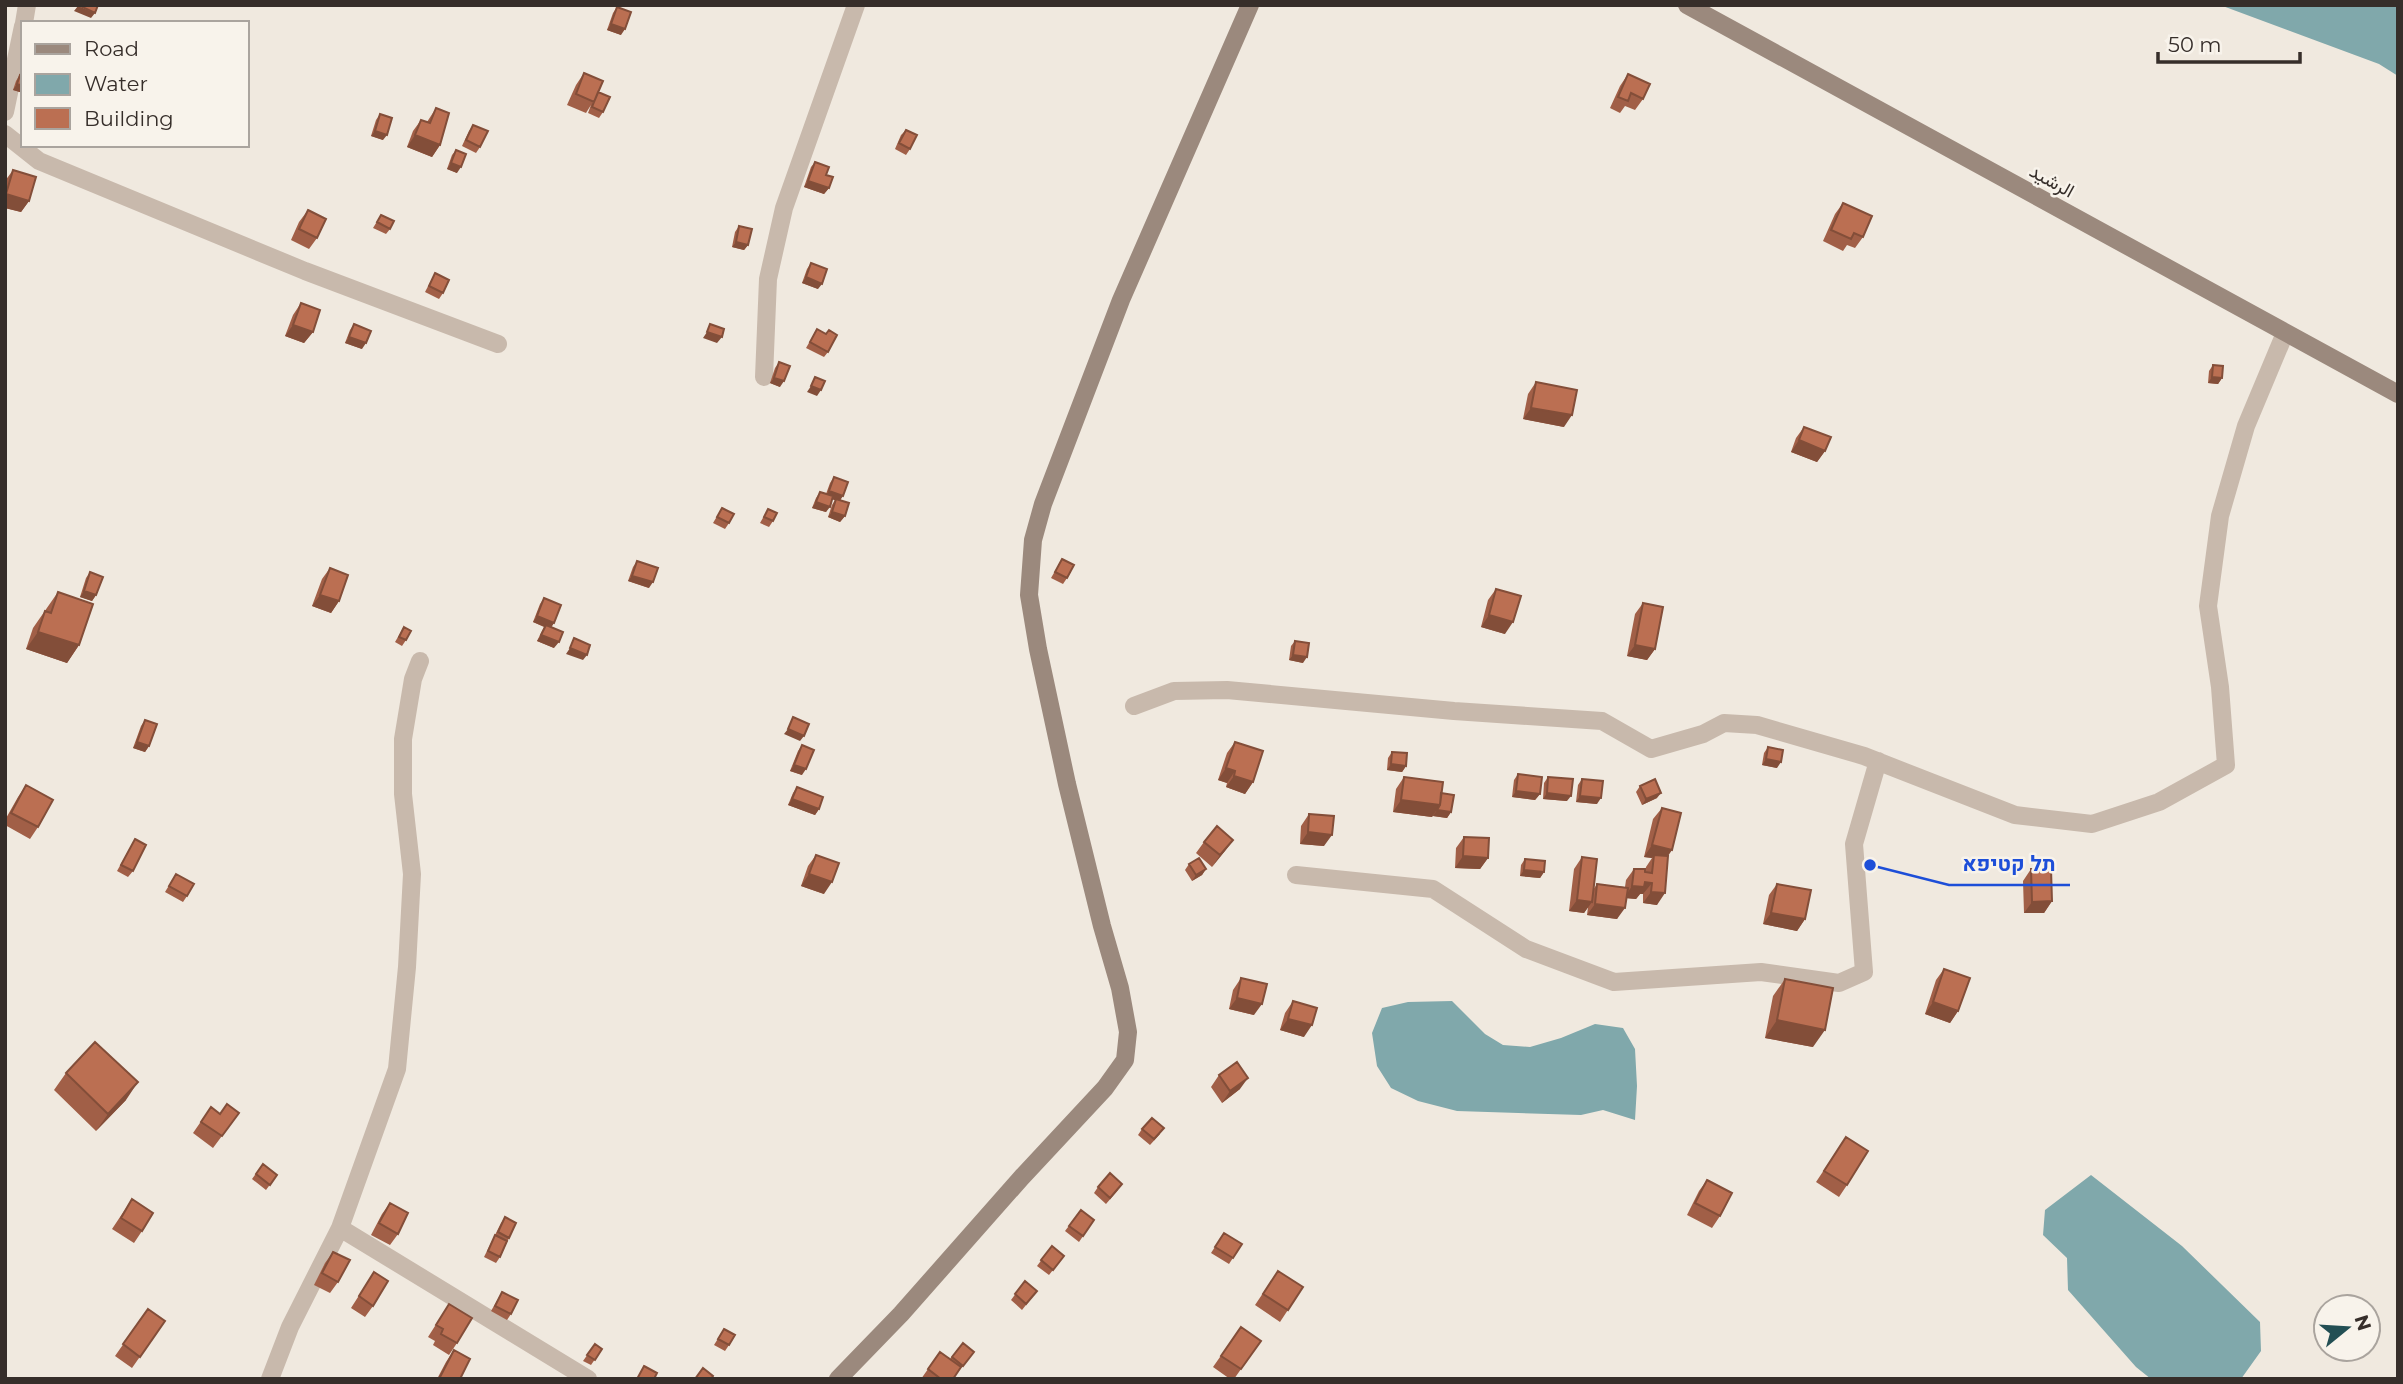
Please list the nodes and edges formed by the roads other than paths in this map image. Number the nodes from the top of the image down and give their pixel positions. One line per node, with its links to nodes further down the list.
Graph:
1 (856, 5): 11 (street)
2 (1250, 5): 20 (street)
3 (1686, 5): 9 (street, الرشيد)
4 (21, 35): 5 (street)
5 (5, 112)
6 (5, 134): 7 (street)
7 (21, 147)
8 (21, 147): 10 (street)
9 (2286, 333): 12 (street, الرشيد); 15 (street)
10 (498, 344)
11 (764, 377)
12 (2398, 394)
13 (420, 661): 17 (street)
14 (1134, 706): 15 (street)
15 (1878, 761): 16 (street)
16 (1296, 875)
17 (340, 1228): 18 (street); 19 (street)
18 (270, 1379)
19 (588, 1379)
20 (838, 1379)

